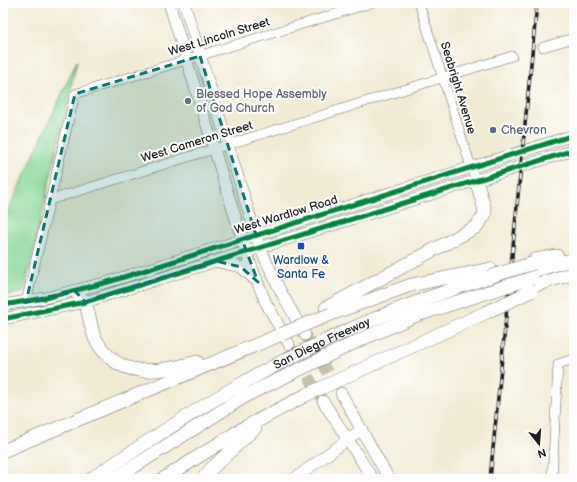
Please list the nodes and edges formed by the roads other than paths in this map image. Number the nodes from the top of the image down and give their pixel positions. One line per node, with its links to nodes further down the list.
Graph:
1 (170, 3): 9 (main road)
2 (184, 3): 7 (main road)
3 (371, 3): 7 (street, West Lincoln Street)
4 (418, 3): 10 (street, Seabright Avenue)
5 (574, 38): 6 (street)
6 (543, 47)
7 (200, 56): 9 (street, West Lincoln Street); 12 (main road)
8 (512, 56): 10 (street, West Cameron Street)
9 (186, 60): 13 (main road); 17 (street, West Lincoln Street)
10 (442, 78): 12 (street, West Cameron Street); 15 (street, Seabright Avenue)
11 (574, 136): 15 (main road, West Wardlow Road)
12 (227, 145): 13 (street, West Cameron Street); 18 (main road)
13 (214, 149): 17 (street, West Cameron Street); 19 (main road)
14 (574, 150): 16 (main road, West Wardlow Road)
15 (470, 167): 16 (street, Seabright Avenue); 18 (main road, West Wardlow Road)
16 (476, 179): 20 (main road, West Wardlow Road); 34 (highway)
17 (50, 200): 31 (street)
18 (256, 234): 19 (main road, West Wardlow Road); 20 (main road)
19 (242, 239): 22 (main road); 30 (main road, West Wardlow Road)
20 (260, 248): 22 (main road, West Wardlow Road); 36 (main road)
21 (574, 250): 26 (highway, San Diego Freeway)
22 (246, 252): 24 (main road, West Wardlow Road); 28 (main road)
23 (574, 259): 26 (highway)
24 (216, 261): 28 (main road); 32 (main road, West Wardlow Road)
25 (574, 265): 26 (highway)
26 (533, 275): 27 (highway); 29 (highway, bridge); 29 (highway, San Diego Freeway, bridge)
27 (568, 275)
28 (258, 282): 37 (main road)
29 (488, 289): 34 (highway); 42 (highway); 46 (highway, San Diego Freeway); 47 (highway); 48 (highway); 49 (highway, San Diego Freeway)
30 (75, 291): 31 (main road, West Wardlow Road); 32 (highway)
31 (26, 302): 33 (main road, West Wardlow Road)
32 (85, 302): 35 (main road, West Wardlow Road); 38 (highway)
33 (3, 305)
34 (329, 311): 37 (highway, bridge)
35 (3, 319)
36 (305, 336)
37 (285, 339): 38 (highway)
38 (239, 352): 45 (highway)
39 (574, 359): 55 (street)
40 (341, 393): 43 (main road)
41 (323, 401): 44 (main road)
42 (271, 413): 50 (highway); 51 (highway)
43 (362, 429): 44 (main road); 54 (main road)
44 (348, 439): 52 (main road); 53 (main road)
45 (3, 451)
46 (90, 479)
47 (106, 479)
48 (114, 479)
49 (128, 479)
50 (163, 479)
51 (203, 479)
52 (294, 479)
53 (373, 479)
54 (389, 479)
55 (552, 479)

